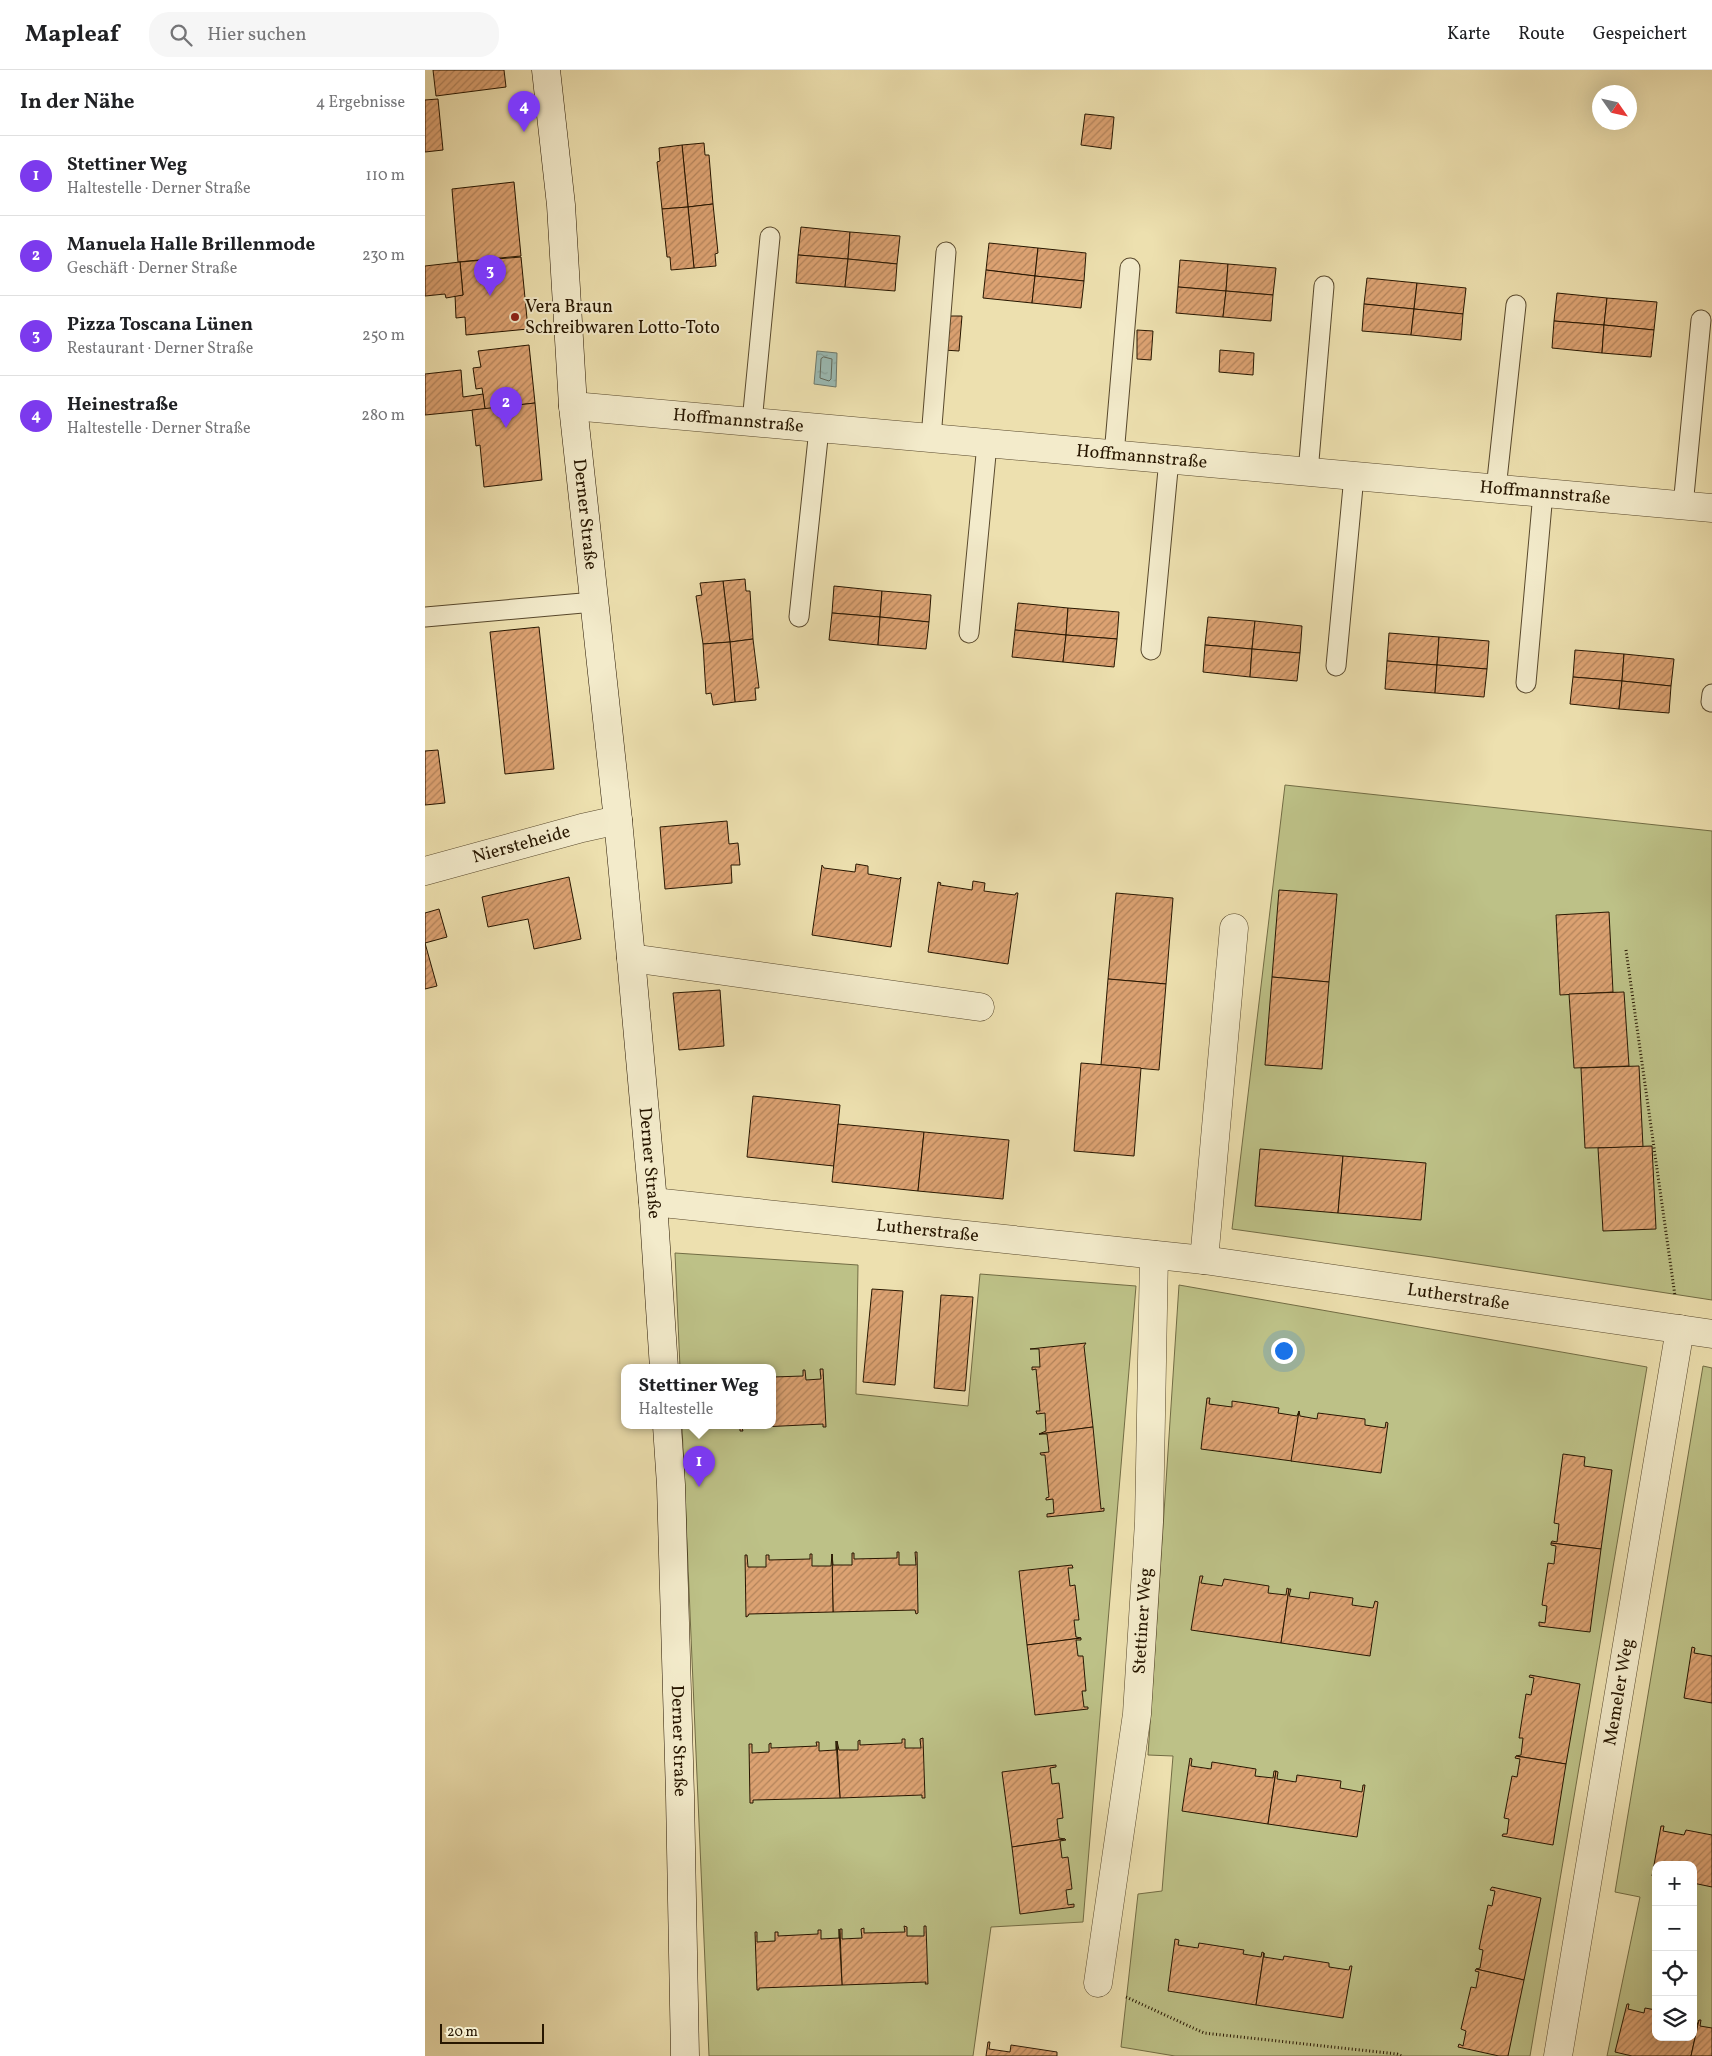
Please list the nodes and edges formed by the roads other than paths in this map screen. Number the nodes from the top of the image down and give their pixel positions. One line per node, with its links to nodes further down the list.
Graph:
1 (546, 70): 8 (street, Derner Straße)
2 (770, 237): 9 (lane)
3 (946, 252): 11 (lane)
4 (1130, 268): 13 (lane)
5 (1324, 286): 15 (lane)
6 (1516, 305): 17 (lane)
7 (1701, 320): 19 (lane)
8 (573, 406): 9 (street, Hoffmannstraße); 21 (street, Derner Straße)
9 (752, 422): 10 (street, Hoffmannstraße)
10 (819, 429): 11 (street, Hoffmannstraße); 23 (lane)
11 (931, 438): 12 (street, Hoffmannstraße)
12 (987, 444): 13 (street, Hoffmannstraße); 24 (lane)
13 (1114, 455): 14 (street, Hoffmannstraße)
14 (1169, 459): 15 (street, Hoffmannstraße); 25 (lane)
15 (1308, 472): 16 (street, Hoffmannstraße)
16 (1354, 476): 17 (street, Hoffmannstraße); 26 (lane)
17 (1496, 489): 18 (street, Hoffmannstraße)
18 (1543, 493): 19 (street, Hoffmannstraße); 27 (lane)
19 (1683, 506): 20 (street, Hoffmannstraße)
20 (1712, 508)
21 (594, 602): 22 (lane); 28 (street, Derner Straße)
22 (425, 617)
23 (799, 617)
24 (969, 633)
25 (1151, 650)
26 (1336, 666)
27 (1526, 682)
28 (618, 820): 29 (street, Niersteheide); 31 (street, Derner Straße)
29 (425, 871)
30 (1233, 928): 35 (street)
31 (631, 958): 32 (street); 33 (street, Derner Straße)
32 (980, 1007)
33 (653, 1202): 34 (street, Lutherstraße); 38 (street, Derner Straße)
34 (1154, 1255): 35 (street, Lutherstraße); 40 (street, Stettiner Weg)
35 (1204, 1260): 36 (street, Lutherstraße)
36 (1680, 1329): 37 (street, Lutherstraße); 42 (street, Memeler Weg)
37 (1712, 1334)
38 (664, 1364)
39 (667, 1429): 41 (street, Derner Straße)
40 (1098, 1984)
41 (685, 2056)
42 (1558, 2056)

